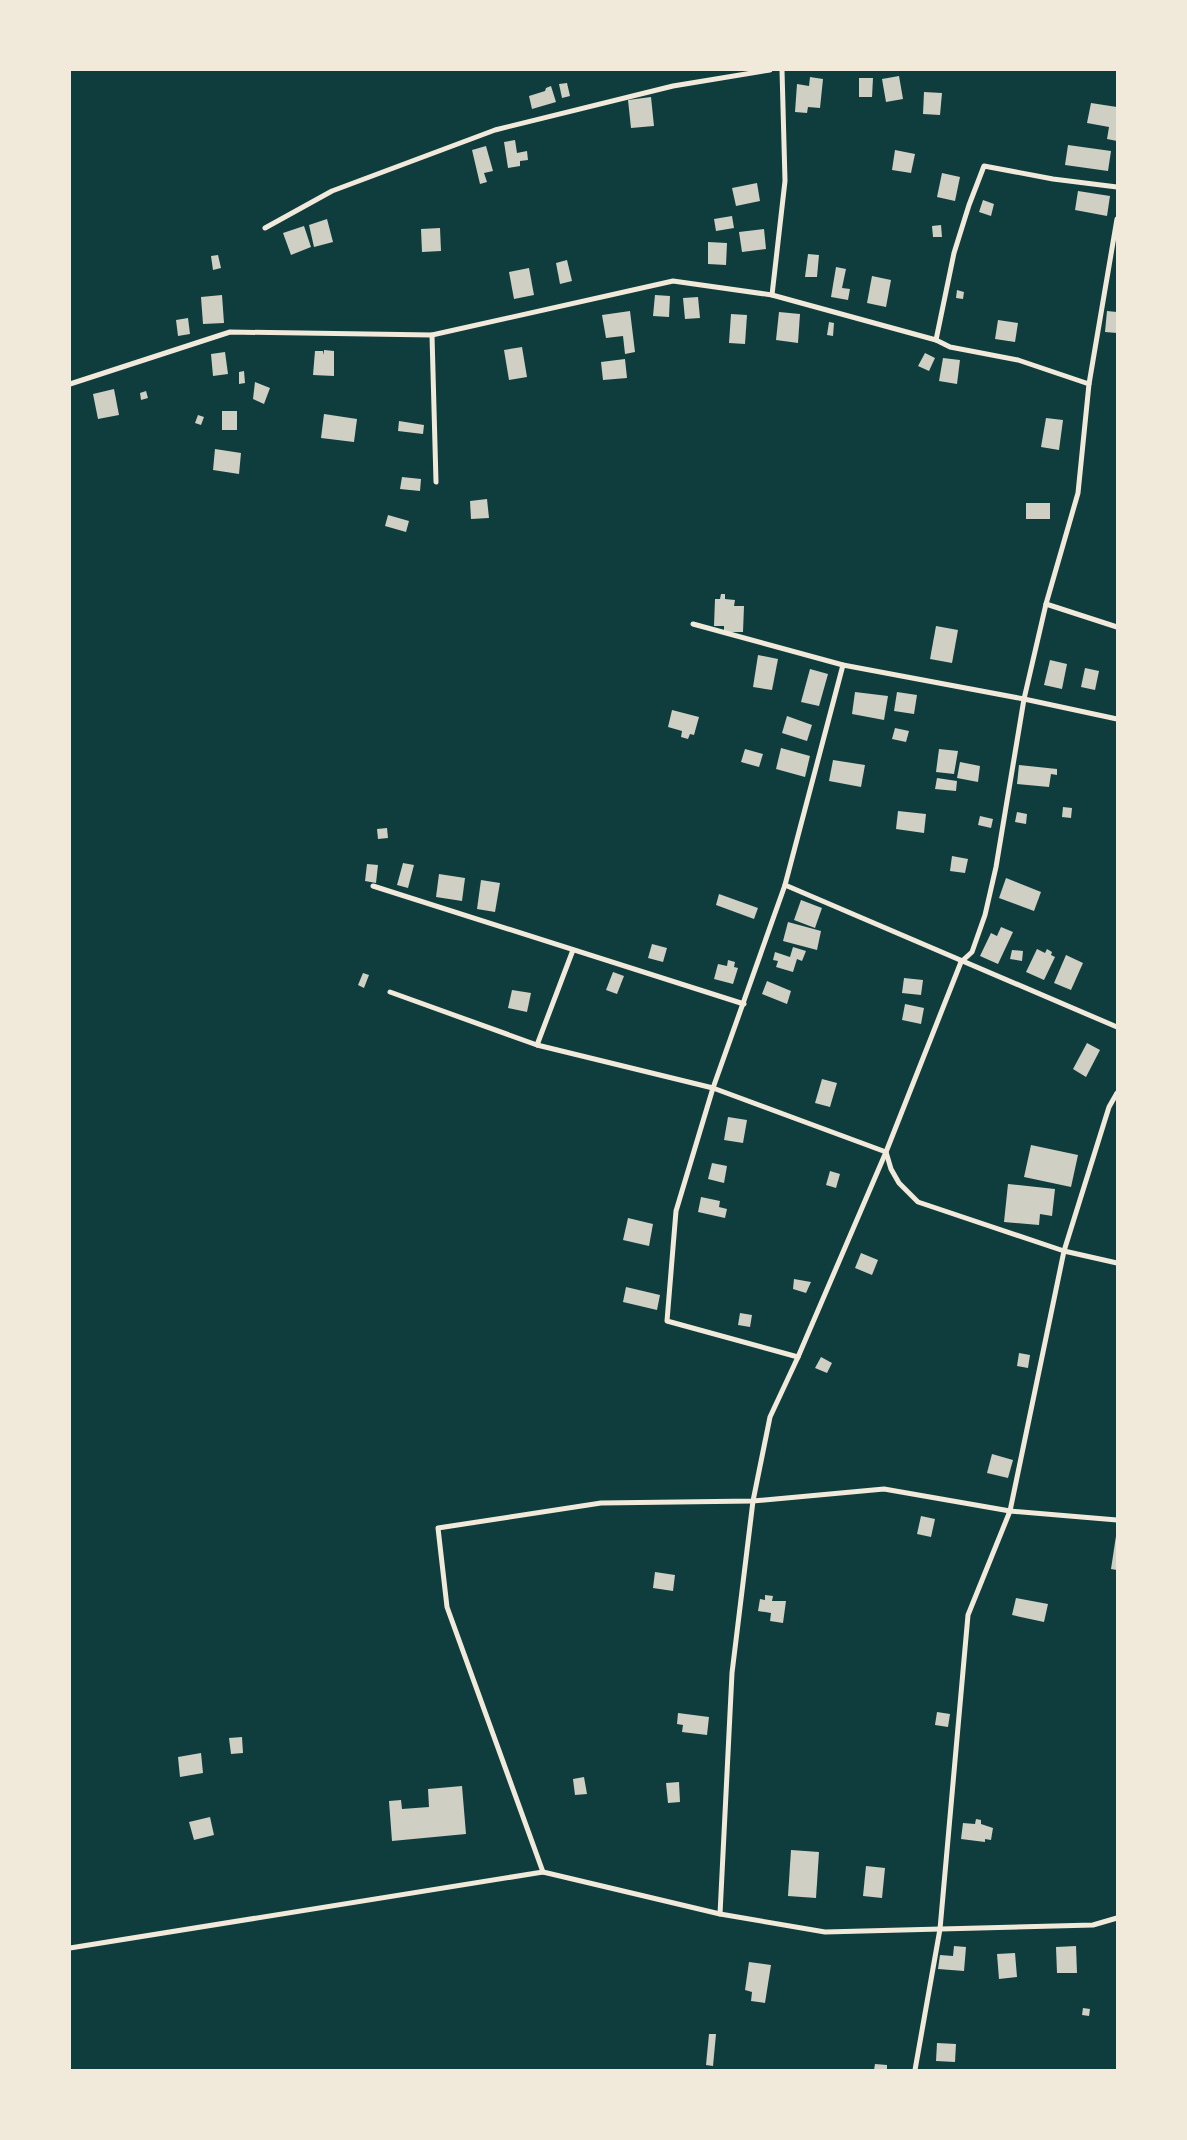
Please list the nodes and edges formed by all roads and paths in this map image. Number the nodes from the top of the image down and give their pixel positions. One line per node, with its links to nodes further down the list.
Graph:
1 (770, 70): 5 (street)
2 (782, 70): 7 (street)
3 (1117, 187): 9 (street)
4 (1117, 218): 6 (street)
5 (265, 228)
6 (1115, 234): 11 (street)
7 (772, 295): 8 (street); 9 (street)
8 (432, 335): 10 (street); 12 (street)
9 (936, 340): 11 (street)
10 (70, 384)
11 (1089, 384): 13 (street)
12 (436, 482)
13 (1046, 604): 15 (street); 17 (street)
14 (693, 624): 16 (street)
15 (1117, 628)
16 (842, 665): 17 (street); 19 (street)
17 (1024, 699): 18 (street); 22 (street)
18 (1117, 720)
19 (785, 885): 22 (street); 24 (street)
20 (373, 886): 21 (street)
21 (573, 950): 24 (street); 26 (street)
22 (962, 962): 25 (street); 29 (street)
23 (390, 992): 26 (street)
24 (744, 1004): 27 (street)
25 (1117, 1027)
26 (537, 1045): 27 (street)
27 (713, 1088): 29 (street); 32 (street)
28 (1117, 1093): 30 (street)
29 (886, 1152): 30 (street); 32 (street)
30 (1064, 1251): 31 (street); 34 (street)
31 (1117, 1263)
32 (798, 1357): 33 (street)
33 (753, 1501): 34 (street); 36 (street); 37 (street)
34 (1010, 1511): 35 (street); 39 (street)
35 (1117, 1520)
36 (543, 1872): 37 (street); 40 (street)
37 (720, 1914): 39 (street)
38 (1117, 1918): 39 (street)
39 (940, 1929): 41 (street)
40 (70, 1948)
41 (915, 2070)

